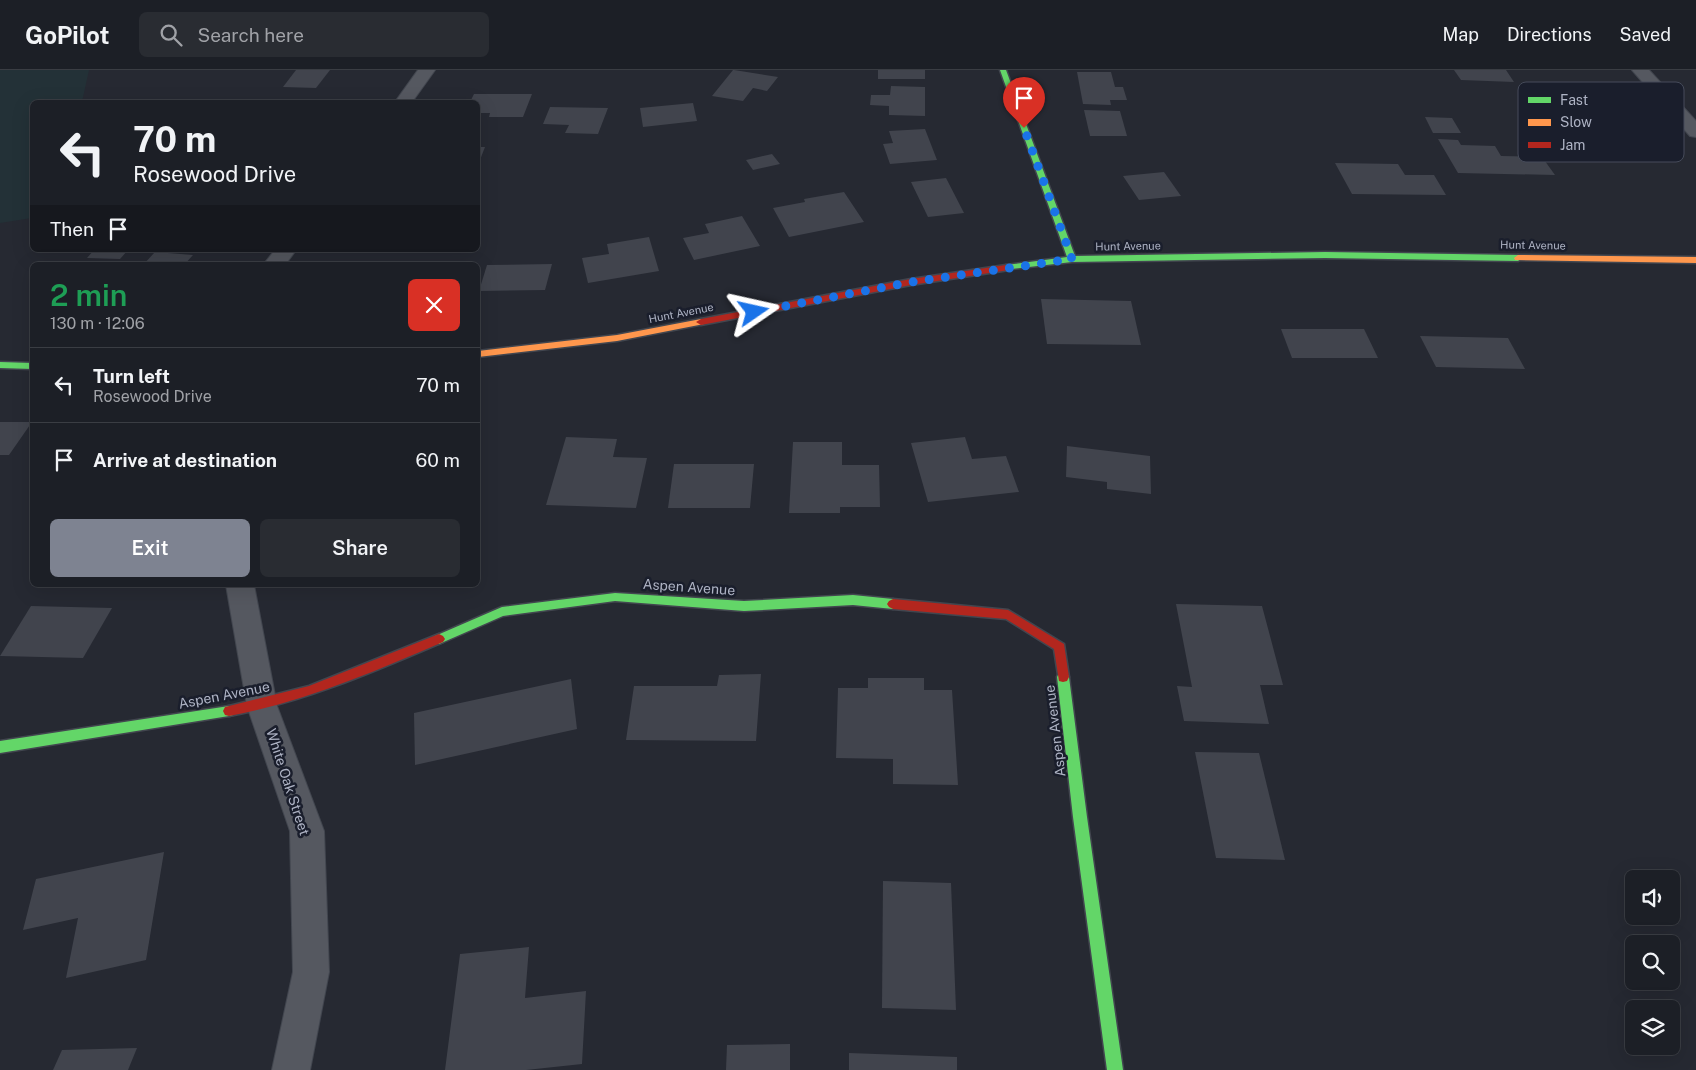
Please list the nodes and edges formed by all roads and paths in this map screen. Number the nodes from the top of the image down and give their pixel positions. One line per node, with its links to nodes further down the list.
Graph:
1 (427, 70): 5 (street)
2 (1003, 70): 9 (street)
3 (1640, 70): 4 (street)
4 (1651, 82)
5 (404, 100)
6 (1684, 119): 7 (street)
7 (1696, 132)
8 (284, 252): 11 (street)
9 (1072, 259): 10 (street, Hunt Avenue); 12 (street, Hunt Avenue)
10 (1696, 260)
11 (276, 262)
12 (480, 354)
13 (0, 365): 14 (street)
14 (30, 366)
15 (240, 587): 16 (street, White Oak Street)
16 (262, 706): 17 (street, Aspen Avenue); 18 (street, White Oak Street); 19 (street, Aspen Avenue)
17 (0, 747)
18 (291, 1070)
19 (1115, 1070)

